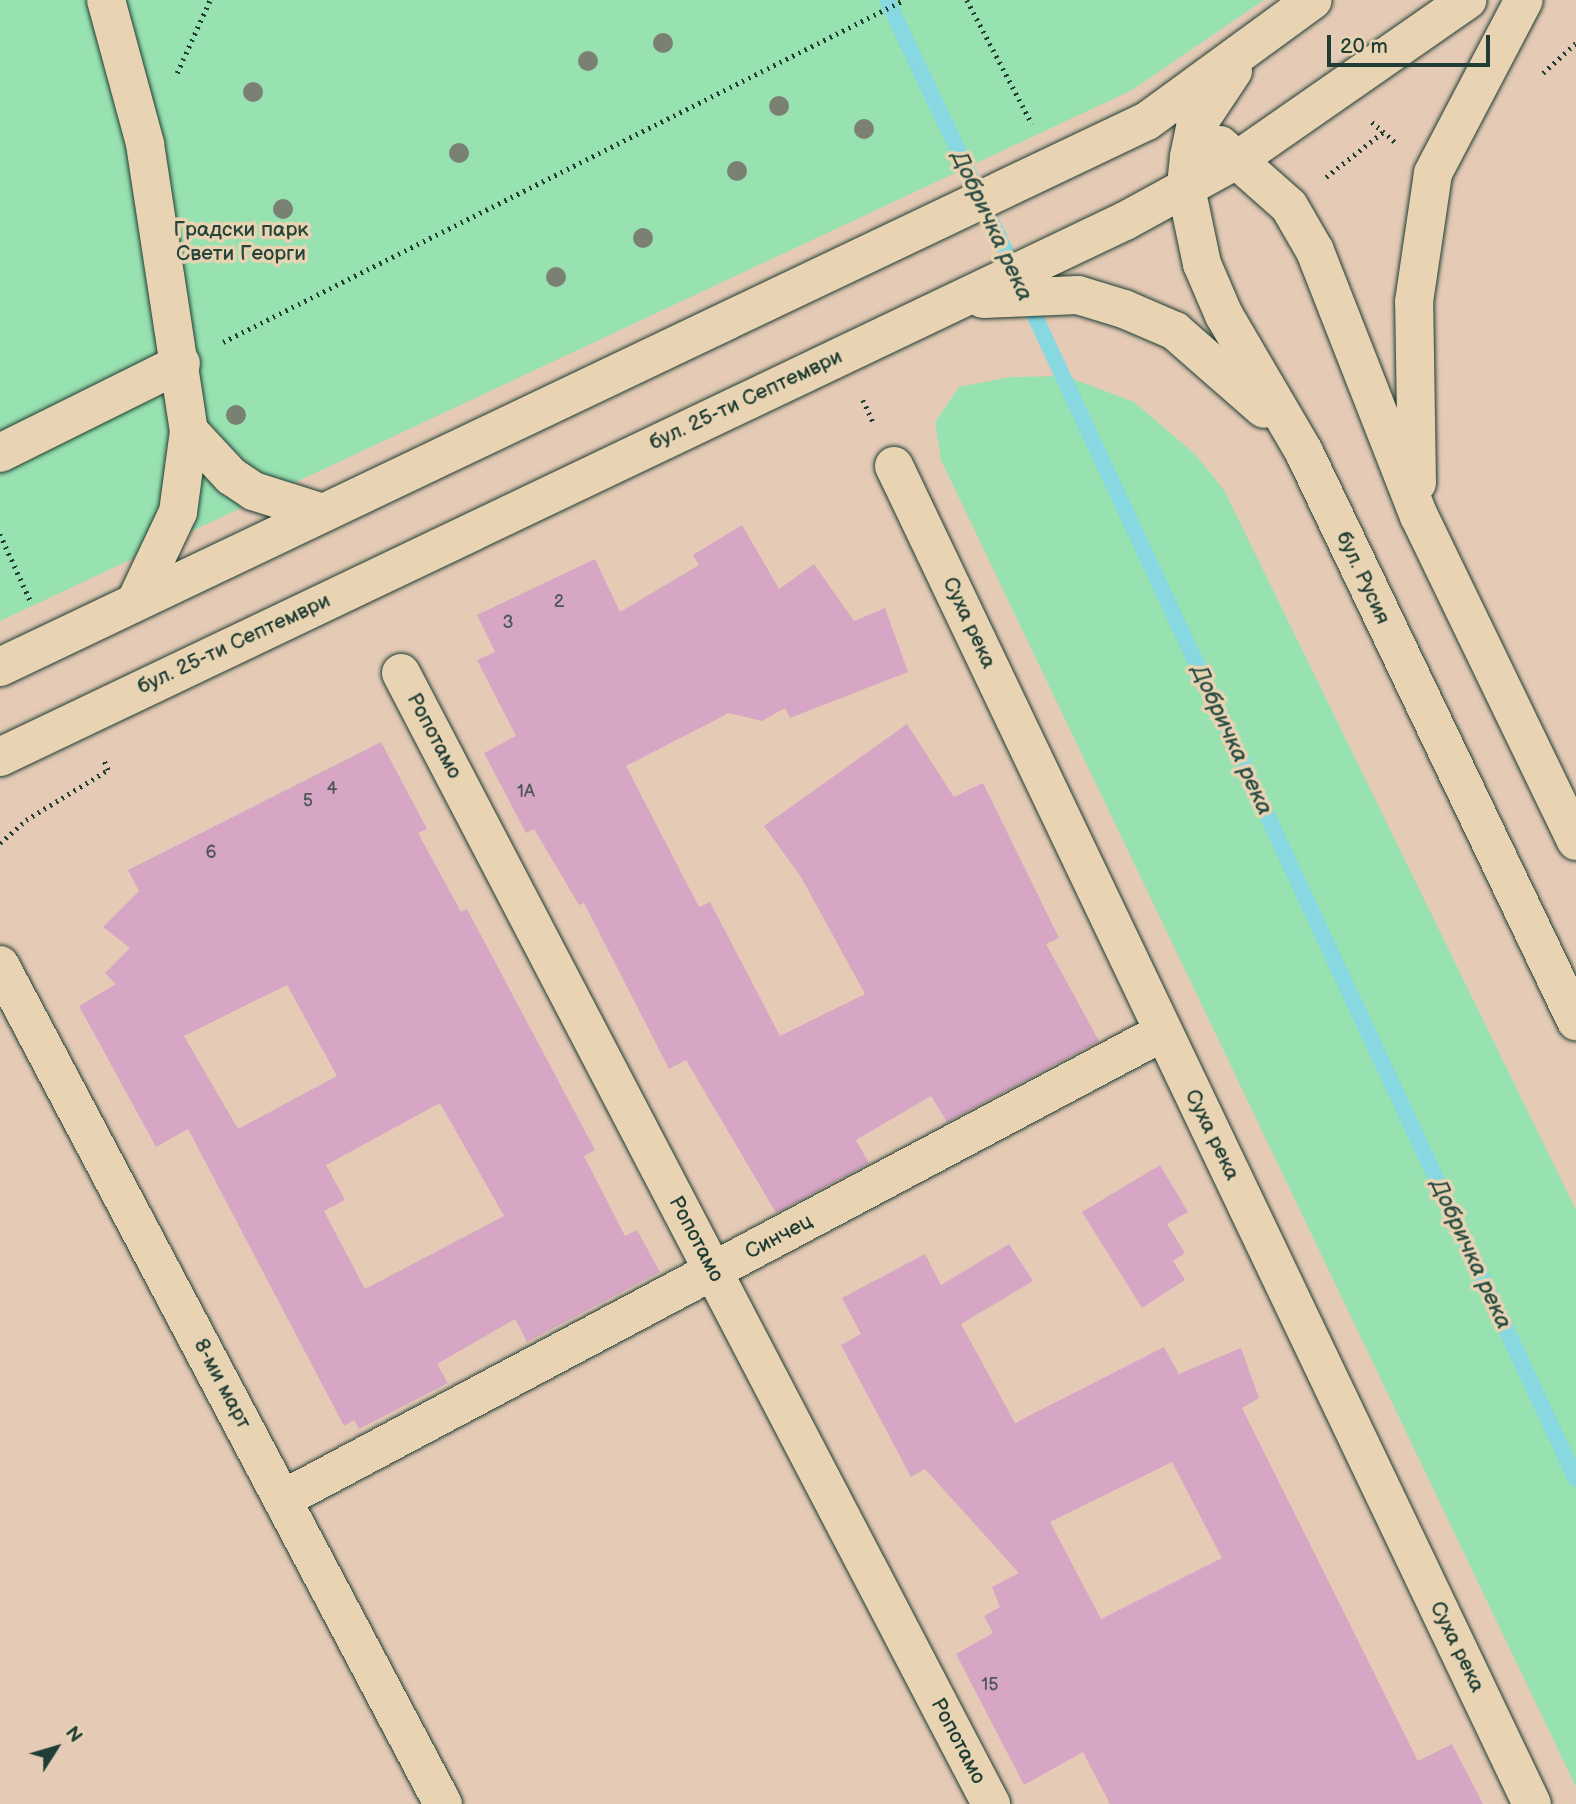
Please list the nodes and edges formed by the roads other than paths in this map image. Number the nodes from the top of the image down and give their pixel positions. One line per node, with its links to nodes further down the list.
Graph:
1 (106, 0): 11 (main road)
2 (1314, 0): 5 (main road)
3 (1467, 0): 8 (main road, бул. 25-ти Септември)
4 (1524, 0): 17 (main road)
5 (1262, 37): 6 (main road); 7 (main road, бул. Русия)
6 (1147, 121): 7 (main road); 16 (main road)
7 (1195, 128): 8 (main road); 9 (main road, бул. Русия)
8 (1240, 158): 9 (main road, бул. 25-ти Септември); 17 (main road)
9 (1186, 188): 10 (main road, бул. 25-ти Септември); 14 (main road, бул. Русия)
10 (943, 307): 14 (main road); 21 (main road, бул. 25-ти Септември)
11 (181, 363): 12 (main road); 13 (main road)
12 (189, 430): 16 (main road); 18 (main road)
13 (0, 453)
14 (1304, 453): 24 (main road, бул. Русия)
15 (894, 466): 25 (main road, Суха река)
16 (323, 513): 18 (main road)
17 (1419, 516): 22 (main road)
18 (136, 601): 19 (main road)
19 (0, 667)
20 (401, 673): 26 (main road, Ропотамо)
21 (7, 758)
22 (1576, 841)
23 (0, 965): 27 (main road, 8-ми март)
24 (1576, 1021)
25 (1163, 1032): 26 (main road, Синчец); 30 (main road, Суха река)
26 (713, 1272): 27 (main road, Синчец); 29 (main road, Ропотамо)
27 (283, 1499): 28 (main road, 8-ми март)
28 (443, 1804)
29 (991, 1804)
30 (1532, 1804)

